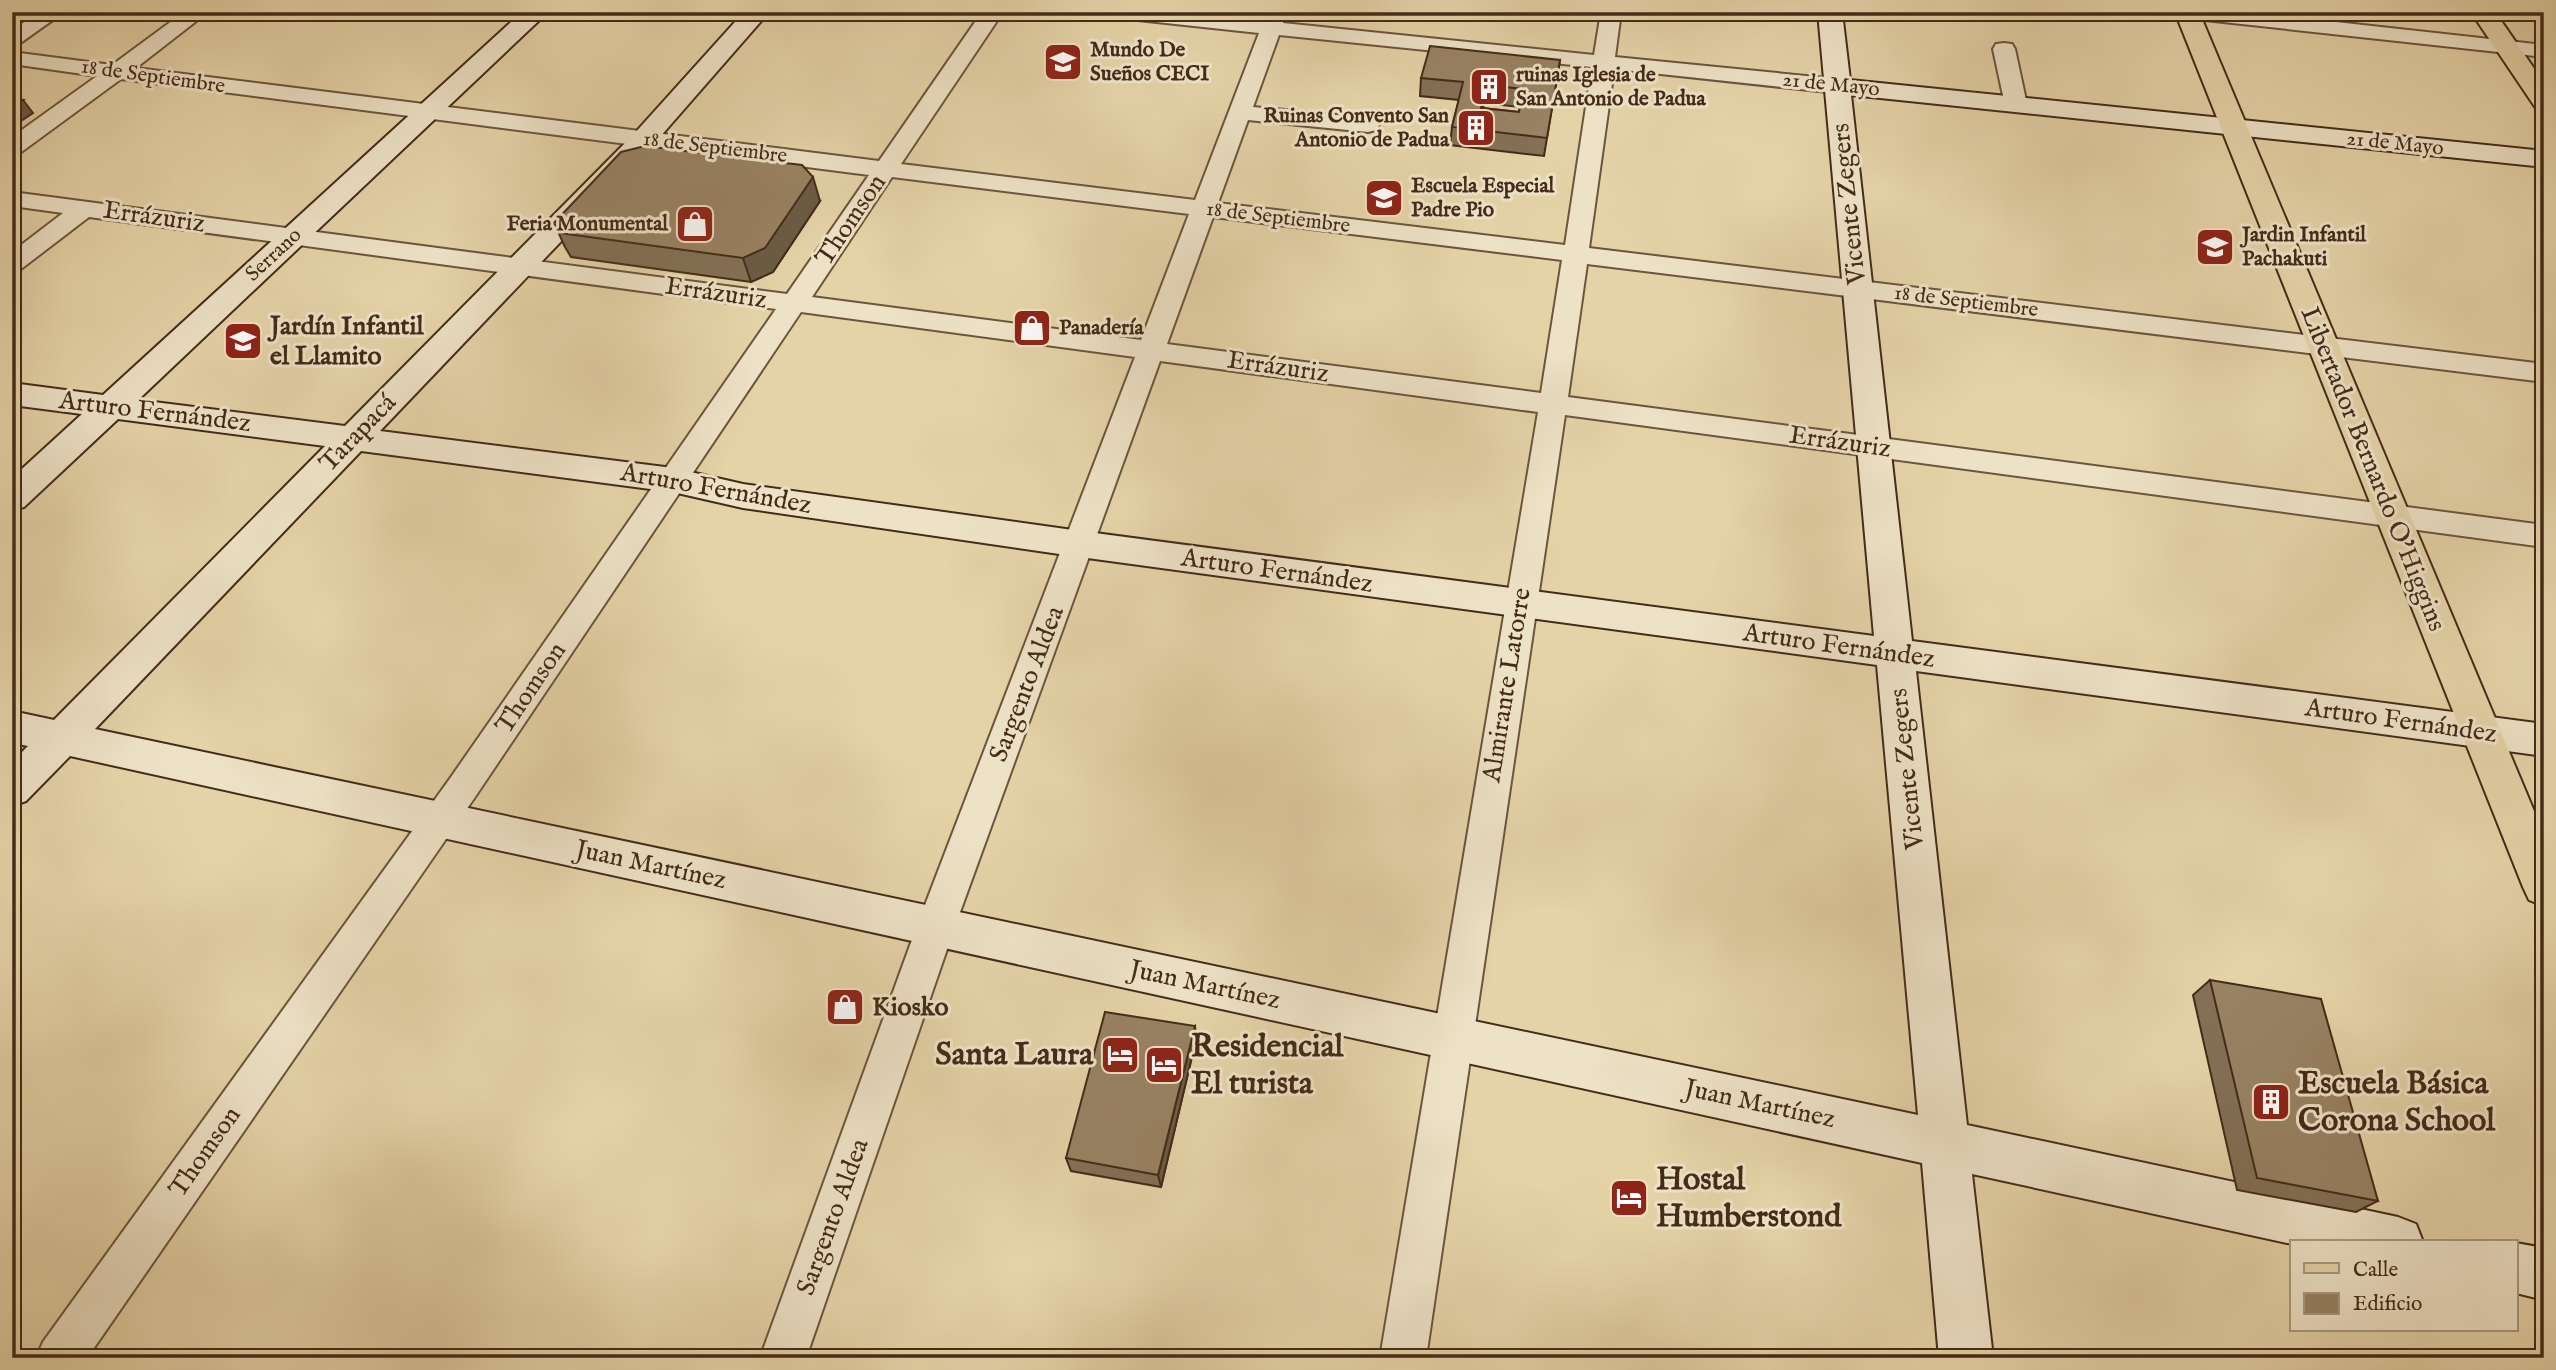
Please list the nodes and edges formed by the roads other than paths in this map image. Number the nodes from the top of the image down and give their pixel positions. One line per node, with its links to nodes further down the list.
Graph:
1 (54, 12): 12 (street)
2 (198, 12): 18 (street)
3 (536, 12): 23 (street, Serrano)
4 (757, 12): 26 (street, Tarapacá)
5 (993, 12): 29 (street, Thomson)
6 (1119, 12): 11 (street, 21 de Mayo)
7 (1611, 12): 17 (street, Almirante Latorre)
8 (1830, 12): 19 (street, Vicente Zegers)
9 (2187, 12): 13 (street); 25 (main road, Libertador Bernardo O'Higgins)
10 (2483, 12): 13 (main road)
11 (1274, 20): 17 (street, 21 de Mayo); 22 (street, Sargento Aldea)
12 (12, 40)
13 (2506, 47): 15 (street); 20 (main road)
14 (2004, 49): 21 (street)
15 (2544, 51)
16 (12, 58): 18 (street, 18 de Septiembre)
17 (1604, 62): 19 (street, 21 de Mayo); 34 (street, Almirante Latorre)
18 (117, 72): 23 (street, 18 de Septiembre); 27 (street)
19 (1837, 86): 21 (street, 21 de Mayo); 37 (street, Vicente Zegers)
20 (2544, 102)
21 (2016, 105): 25 (street, 21 de Mayo)
22 (1240, 112): 24 (street); 32 (street, Sargento Aldea)
23 (428, 113): 26 (street, 18 de Septiembre); 33 (street, Serrano)
24 (1368, 125)
25 (2234, 127): 28 (street, 21 de Mayo); 39 (main road, Libertador Bernardo O'Higgins)
26 (643, 140): 29 (street, 18 de Septiembre); 36 (street, Tarapacá)
27 (12, 148)
28 (2544, 159)
29 (886, 169): 32 (street, 18 de Septiembre); 38 (street, Thomson)
30 (12, 199): 31 (street, Errázuriz)
31 (85, 208): 33 (street, Errázuriz); 35 (street)
32 (1204, 209): 34 (street, 18 de Septiembre); 40 (street, Sargento Aldea)
33 (295, 236): 36 (street, Errázuriz); 44 (street, Serrano)
34 (1575, 254): 37 (street, 18 de Septiembre); 43 (street, Almirante Latorre)
35 (12, 264)
36 (521, 266): 38 (street, Errázuriz); 45 (street, Tarapacá)
37 (1858, 289): 39 (street, 18 de Septiembre); 46 (street, Vicente Zegers)
38 (794, 303): 40 (street, Errázuriz); 47 (street, Thomson)
39 (2323, 346): 41 (street, 18 de Septiembre); 49 (main road, Libertador Bernardo O'Higgins)
40 (1152, 351): 43 (street, Errázuriz); 51 (street, Sargento Aldea)
41 (2544, 373)
42 (12, 394): 44 (street, Arturo Fernández)
43 (1553, 404): 46 (street, Errázuriz); 52 (street, Almirante Latorre)
44 (111, 406): 45 (street, Arturo Fernández); 48 (street, Serrano)
45 (354, 438): 47 (street, Arturo Fernández); 56 (street, Tarapacá)
46 (1874, 447): 49 (street, Errázuriz); 53 (street, Vicente Zegers)
47 (673, 480): 51 (street, Arturo Fernández); 59 (street, Thomson)
48 (12, 498)
49 (2392, 516): 50 (street, Errázuriz); 55 (main road, Libertador Bernardo O'Higgins)
50 (2544, 536)
51 (1080, 544): 52 (street, Arturo Fernández); 61 (street, Sargento Aldea)
52 (1520, 603): 53 (street, Arturo Fernández); 62 (street, Almirante Latorre)
53 (1895, 653): 55 (street, Arturo Fernández); 63 (street, Vicente Zegers)
54 (12, 727): 56 (street, Juan Martínez)
55 (2480, 732): 57 (street, Arturo Fernández); 60 (main road, Libertador Bernardo O'Higgins)
56 (62, 737): 58 (street, Tarapacá); 59 (street, Juan Martínez)
57 (2544, 740)
58 (12, 789)
59 (441, 819): 61 (street, Juan Martínez); 67 (street, Thomson)
60 (2544, 887)
61 (936, 926): 62 (street, Juan Martínez); 68 (street, Sargento Aldea)
62 (1451, 1038): 63 (street, Juan Martínez); 69 (street, Almirante Latorre)
63 (1945, 1144): 64 (street, Juan Martínez); 70 (street, Vicente Zegers)
64 (2390, 1240)
65 (2518, 1268): 66 (street)
66 (2544, 1274)
67 (59, 1358)
68 (783, 1358)
69 (1403, 1358)
70 (1966, 1358)

